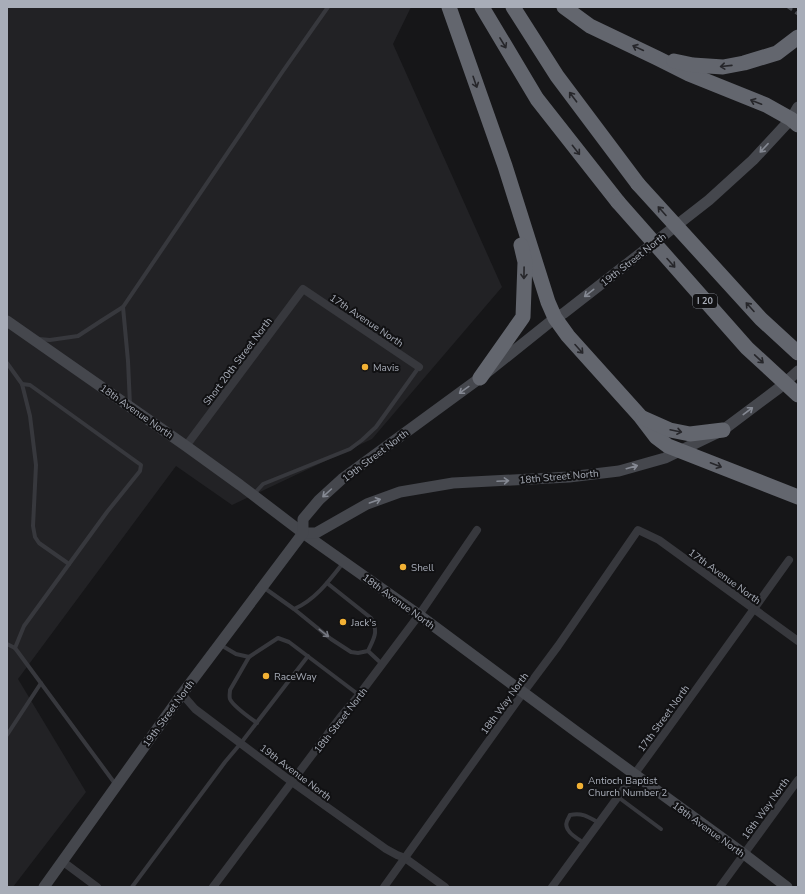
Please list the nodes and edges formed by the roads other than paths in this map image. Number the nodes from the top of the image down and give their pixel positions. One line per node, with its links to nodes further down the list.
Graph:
1 (328, 7): 11 (lane)
2 (449, 7): 9 (highway, one-way to 9)
3 (513, 7): 15 (highway, one-way to 3, bridge)
4 (564, 7): 7 (highway, one-way to 4)
5 (482, 8): 21 (highway, I 20, one-way to 21, bridge)
6 (798, 37): 7 (highway, one-way to 7)
7 (657, 58): 8 (highway, one-way to 7)
8 (796, 117): 12 (main road, 19th Street North, one-way to 12)
9 (505, 166): 12 (highway); 19 (highway, one-way to 19)
10 (303, 289): 17 (street, 17th Avenue North); 25 (street, Short 20th Street North)
11 (123, 308): 14 (lane); 22 (lane)
12 (555, 318): 19 (main road, 19th Street North); 23 (highway, one-way to 23)
13 (7, 321): 14 (main road, 18th Avenue North)
14 (32, 339): 22 (main road, 18th Avenue North)
15 (798, 353)
16 (7, 363): 20 (lane)
17 (419, 367): 27 (lane)
18 (798, 371): 24 (main road, 18th Street North, one-way to 18)
19 (480, 378): 31 (main road, 19th Street North, one-way to 31)
20 (22, 384): 34 (lane); 34 (lane)
21 (798, 395)
22 (130, 407): 25 (main road, 18th Avenue North)
23 (640, 416): 24 (highway, one-way to 24); 26 (highway)
24 (723, 430): 26 (main road, 18th Street North)
25 (186, 446): 27 (main road, 18th Avenue North)
26 (679, 451): 28 (highway, one-way to 28); 31 (main road, 18th Street North, one-way to 26)
27 (253, 495): 31 (main road, 18th Avenue North)
28 (798, 497)
29 (477, 530): 39 (street, 18th Street North)
30 (638, 530): 38 (street, 17th Avenue North); 49 (street, 18th Way North)
31 (303, 534): 33 (main road, 18th Avenue North); 36 (main road, 19th Street North)
32 (789, 560): 38 (street, 17th Street North)
33 (344, 562): 35 (lane); 39 (main road, 18th Avenue North)
34 (69, 564): 43 (lane)
35 (327, 583): 37 (lane); 44 (lane)
36 (263, 587): 37 (lane); 42 (main road, 19th Street North)
37 (294, 609): 44 (lane, one-way to 44)
38 (754, 609): 40 (street, 17th Avenue North); 55 (street, 17th Street North)
39 (419, 615): 47 (street, 18th Street North); 49 (main road, 18th Avenue North)
40 (798, 641)
41 (7, 644): 43 (lane)
42 (219, 644): 46 (lane); 50 (main road, 19th Street North)
43 (15, 648): 48 (lane)
44 (368, 651): 47 (lane)
45 (308, 656): 46 (lane); 51 (lane); 52 (lane)
46 (249, 657): 52 (lane)
47 (382, 664): 51 (street, 18th Street North)
48 (41, 683): 53 (lane); 58 (lane)
49 (523, 692): 55 (main road, 18th Avenue North); 64 (street, 18th Way North)
50 (182, 694): 54 (street, 19th Avenue North); 58 (main road, 19th Street North)
51 (360, 696): 57 (street, 18th Street North)
52 (257, 723): 54 (lane)
53 (7, 735)
54 (241, 743): 57 (street, 19th Avenue North); 68 (lane)
55 (634, 774): 59 (street, 17th Street North); 63 (main road, 18th Avenue North)
56 (798, 780): 63 (street, 16th Way North)
57 (292, 782): 64 (street, 19th Avenue North); 69 (street, 18th Street North)
58 (116, 786): 65 (main road, 19th Street North)
59 (618, 796): 60 (street, 17th Street North); 61 (lane)
60 (599, 823): 62 (street, 17th Street North); 62 (lane)
61 (661, 829)
62 (584, 843): 72 (street, 17th Street North)
63 (744, 854): 73 (street, 16th Way North); 74 (main road, 18th Avenue North)
64 (405, 858): 70 (street, 18th Way North); 71 (street, 19th Avenue North)
65 (62, 862): 66 (main road, 19th Street North); 67 (street)
66 (44, 887)
67 (96, 887)
68 (132, 887)
69 (212, 887)
70 (384, 887)
71 (445, 887)
72 (552, 887)
73 (720, 887)
74 (787, 887)

